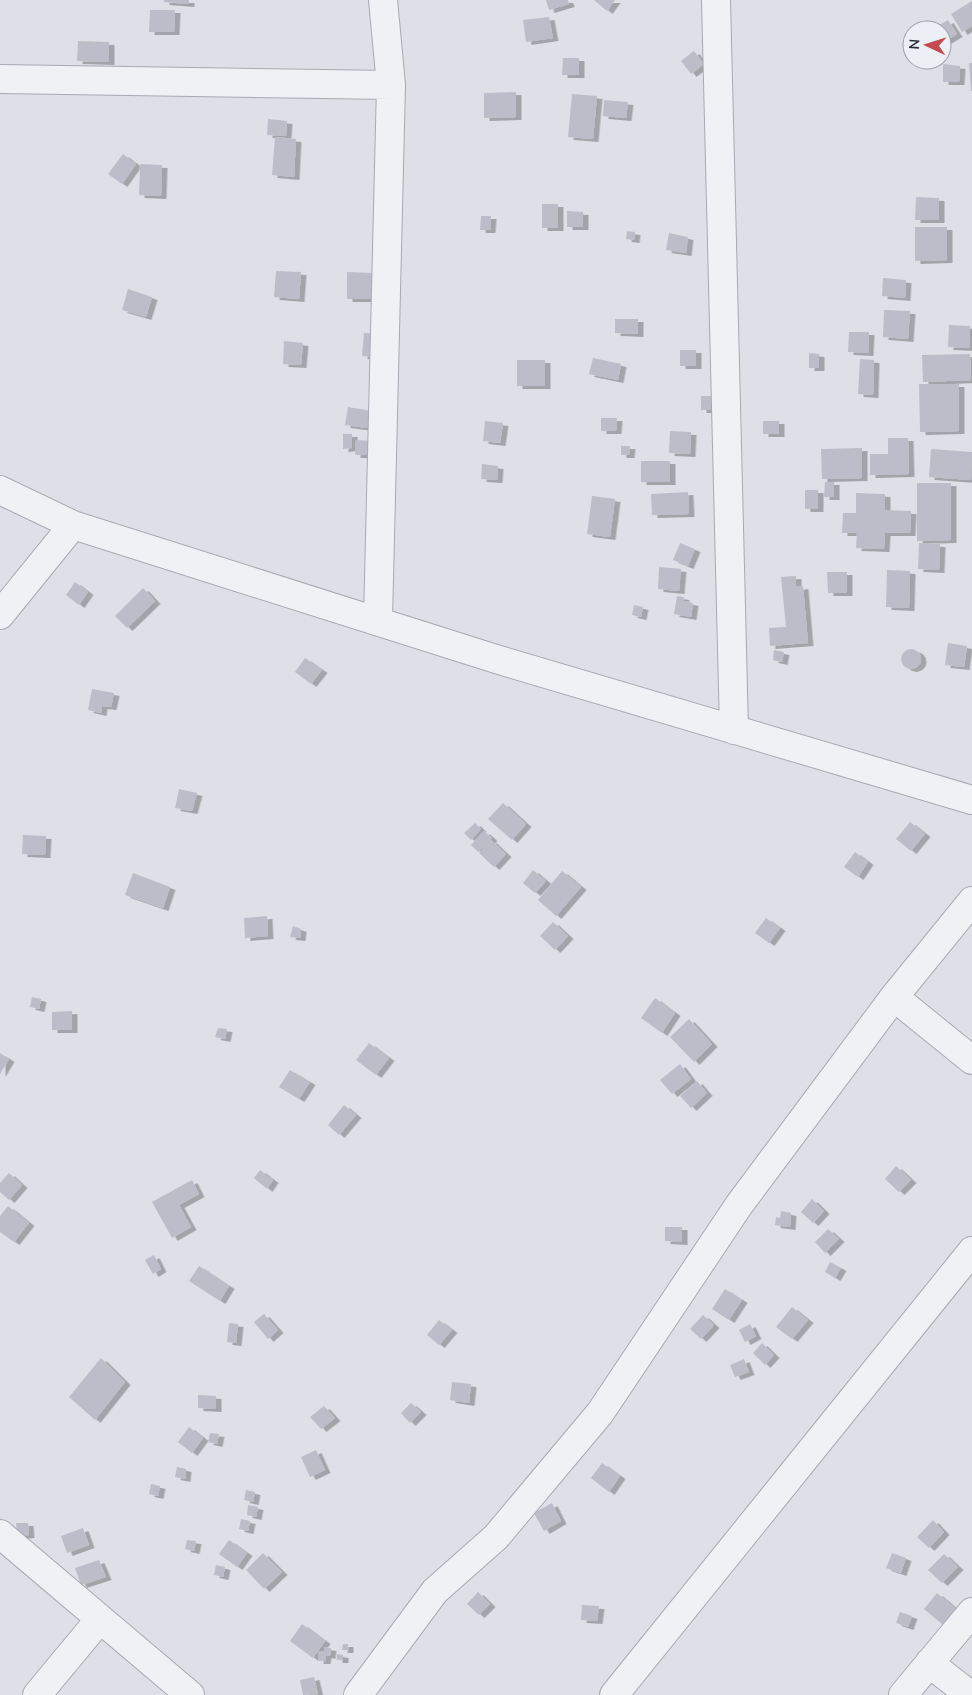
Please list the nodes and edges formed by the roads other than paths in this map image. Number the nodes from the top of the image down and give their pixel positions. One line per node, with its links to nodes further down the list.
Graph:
1 (383, 0): 4 (street)
2 (716, 0): 9 (street)
3 (0, 79): 4 (street)
4 (391, 85): 8 (street)
5 (0, 490): 6 (street)
6 (73, 525): 7 (street); 8 (street)
7 (0, 616)
8 (378, 620): 9 (street)
9 (734, 730): 10 (street)
10 (972, 800)
11 (972, 901): 12 (street)
12 (894, 997): 13 (street); 21 (street)
13 (972, 1060)
14 (972, 1251): 22 (street)
15 (0, 1534): 17 (street)
16 (972, 1612): 18 (street)
17 (100, 1618): 19 (street); 20 (street)
18 (930, 1663): 23 (street); 24 (street)
19 (37, 1695)
20 (190, 1695)
21 (358, 1695)
22 (614, 1695)
23 (903, 1695)
24 (970, 1695)

